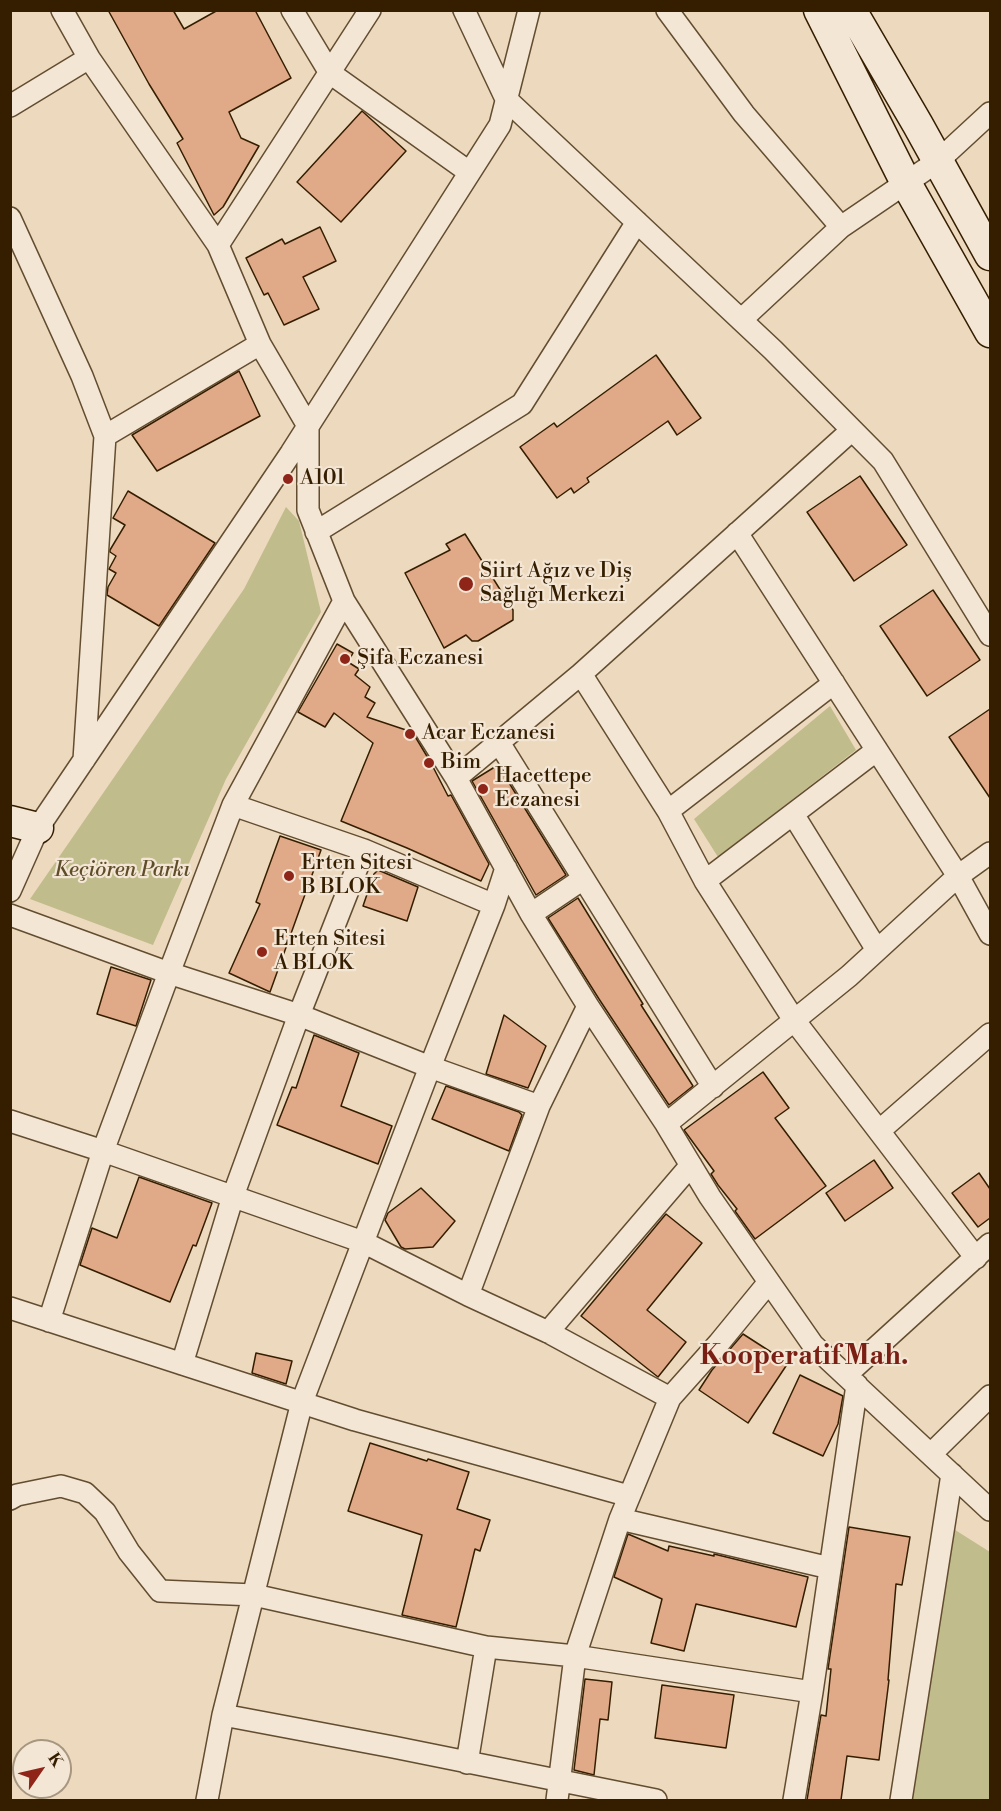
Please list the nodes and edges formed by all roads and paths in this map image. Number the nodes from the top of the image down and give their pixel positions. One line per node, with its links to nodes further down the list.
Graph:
1 (62, 10): 9 (street)
2 (292, 10): 10 (street)
3 (370, 10): 10 (street)
4 (464, 10): 11 (street)
5 (529, 10): 11 (street)
6 (667, 10): 19 (street)
7 (819, 10): 16 (street)
8 (851, 10): 14 (street)
9 (89, 58): 12 (street); 20 (street)
10 (330, 73): 15 (street); 20 (street)
11 (506, 99): 15 (street); 18 (street)
12 (10, 106)
13 (990, 113): 14 (street)
14 (938, 161): 16 (street); 21 (street)
15 (469, 172): 25 (street)
16 (906, 183): 19 (street); 23 (street)
17 (10, 218): 27 (street)
18 (637, 222): 22 (street); 28 (street)
19 (841, 227): 22 (street)
20 (218, 245): 24 (street)
21 (990, 255)
22 (741, 320): 26 (street)
23 (990, 332)
24 (260, 344): 25 (street); 27 (street)
25 (308, 426): 28 (street); 37 (street)
26 (852, 430): 29 (street); 31 (street)
27 (105, 436): 37 (street)
28 (316, 532): 30 (street)
29 (737, 533): 33 (street); 34 (street)
30 (344, 601): 38 (street); 39 (street)
31 (985, 613): 32 (street)
32 (990, 635)
33 (581, 674): 35 (street); 40 (street)
34 (834, 683): 36 (street); 40 (street)
35 (498, 741): 38 (street); 47 (street)
36 (877, 750): 41 (street); 46 (street)
37 (84, 760): 42 (street)
38 (456, 778): 45 (street)
39 (233, 805): 43 (street); 55 (street)
40 (668, 811): 48 (street)
41 (793, 814): 48 (street); 54 (street)
42 (24, 824): 49 (street)
43 (364, 850): 50 (street); 57 (street)
44 (990, 852): 46 (street)
45 (506, 868): 50 (street); 51 (street)
46 (958, 876): 53 (street); 54 (street)
47 (583, 879): 51 (street); 61 (street)
48 (705, 881): 58 (street)
49 (10, 891)
50 (494, 905): 60 (street)
51 (531, 914): 56 (street)
52 (10, 915): 55 (street)
53 (990, 934)
54 (877, 950): 58 (street)
55 (169, 973): 57 (street); 66 (street)
56 (588, 1006): 62 (street); 64 (street)
57 (299, 1015): 60 (street); 68 (street)
58 (794, 1020): 61 (street); 65 (street)
59 (990, 1034): 65 (street)
60 (430, 1067): 62 (street); 69 (street)
61 (713, 1087): 64 (street)
62 (539, 1106): 72 (street)
63 (10, 1121): 66 (street)
64 (666, 1124): 67 (street)
65 (879, 1131): 70 (street)
66 (103, 1151): 68 (street); 74 (street)
67 (691, 1165): 71 (street); 75 (street)
68 (233, 1196): 69 (street); 76 (street)
69 (363, 1242): 72 (street); 80 (street)
70 (983, 1251): 77 (street)
71 (769, 1282): 77 (street); 79 (street)
72 (468, 1295): 75 (street)
73 (10, 1308): 74 (street)
74 (49, 1321): 76 (street)
75 (548, 1332): 79 (street)
76 (182, 1364): 80 (street)
77 (851, 1380): 81 (street); 87 (street)
78 (990, 1396): 81 (street)
79 (670, 1398): 83 (street)
80 (302, 1402): 83 (street); 88 (street)
81 (931, 1454): 82 (street)
82 (952, 1473): 84 (street); 98 (street)
83 (629, 1496): 86 (street)
84 (986, 1498)
85 (10, 1499): 88 (street)
86 (620, 1519): 87 (street); 90 (street)
87 (830, 1568): 91 (street)
88 (254, 1595): 89 (street); 92 (street)
89 (486, 1647): 90 (street); 93 (street)
90 (575, 1656): 91 (street); 94 (street)
91 (812, 1692): 97 (street)
92 (224, 1715): 93 (street); 95 (street)
93 (468, 1763): 94 (street)
94 (557, 1791): 96 (street)
95 (207, 1800)
96 (656, 1800)
97 (794, 1800)
98 (901, 1800)

